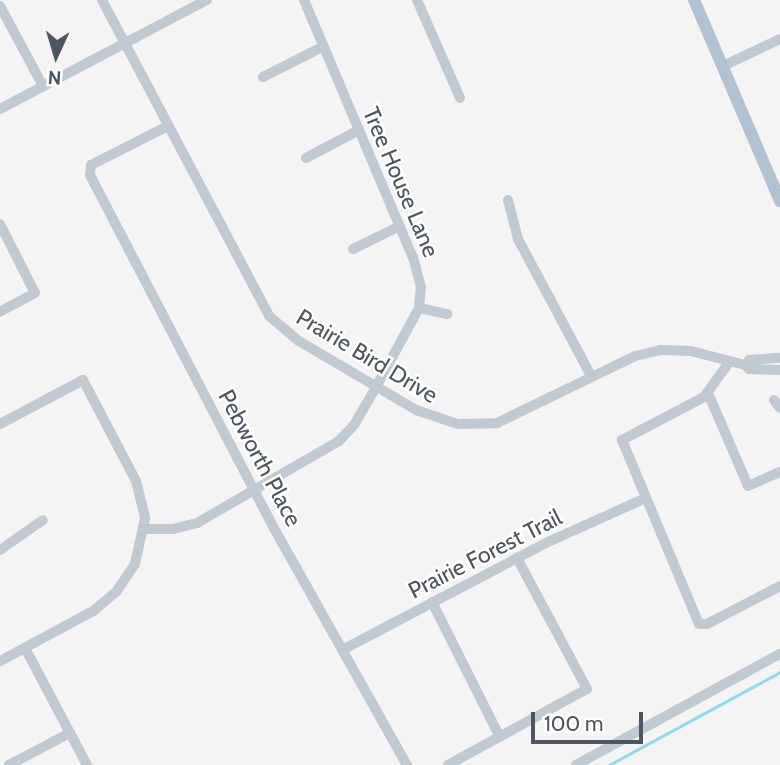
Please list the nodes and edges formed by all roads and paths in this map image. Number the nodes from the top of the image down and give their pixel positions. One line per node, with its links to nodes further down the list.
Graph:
1 (102, 0): 8 (street, Prairie Bird Drive)
2 (207, 0): 8 (street)
3 (304, 0): 9 (street, Tree House Lane)
4 (416, 0): 13 (street)
5 (694, 0): 10 (main road)
6 (0, 6): 12 (street)
7 (780, 39): 10 (street)
8 (124, 43): 12 (street); 15 (street, Prairie Bird Drive)
9 (324, 46): 11 (street); 16 (street, Tree House Lane)
10 (723, 66): 19 (main road)
11 (263, 77)
12 (43, 86): 14 (street)
13 (460, 98)
14 (0, 109)
15 (168, 126): 31 (street, Prairie Bird Drive); 35 (street, Pebworth Place)
16 (359, 130): 17 (street); 21 (street, Tree House Lane)
17 (306, 158)
18 (508, 200): 30 (street)
19 (780, 201)
20 (0, 224): 24 (street)
21 (400, 226): 22 (street); 23 (street, Tree House Lane)
22 (353, 249)
23 (419, 308): 25 (street); 31 (street, Tree House Lane)
24 (0, 312)
25 (447, 314)
26 (780, 358): 28 (street, Prairie Bird Drive)
27 (730, 361): 28 (street, Prairie Bird Drive); 30 (street, Prairie Bird Drive); 32 (street)
28 (745, 365): 29 (street, Prairie Bird Drive)
29 (780, 370)
30 (591, 376): 31 (street, Prairie Bird Drive)
31 (376, 387): 35 (street, Tree House Lane)
32 (708, 393): 34 (street); 36 (street)
33 (0, 424): 38 (street)
34 (780, 472)
35 (254, 489): 38 (street, Tree House Lane); 44 (street, Pebworth Place)
36 (646, 498): 40 (street, Prairie Forest Trail); 41 (street)
37 (43, 520): 39 (street)
38 (144, 529): 43 (street)
39 (0, 550)
40 (517, 558): 42 (street, Prairie Forest Trail); 48 (street)
41 (780, 586)
42 (432, 602): 44 (street, Prairie Forest Trail); 48 (street)
43 (25, 648): 46 (street); 47 (street)
44 (344, 649): 51 (street, Pebworth Place)
45 (780, 654): 53 (street)
46 (0, 661)
47 (70, 733): 49 (street); 50 (street)
48 (500, 737): 52 (street)
49 (9, 765)
50 (87, 765)
51 (407, 765)
52 (448, 765)
53 (576, 765)

